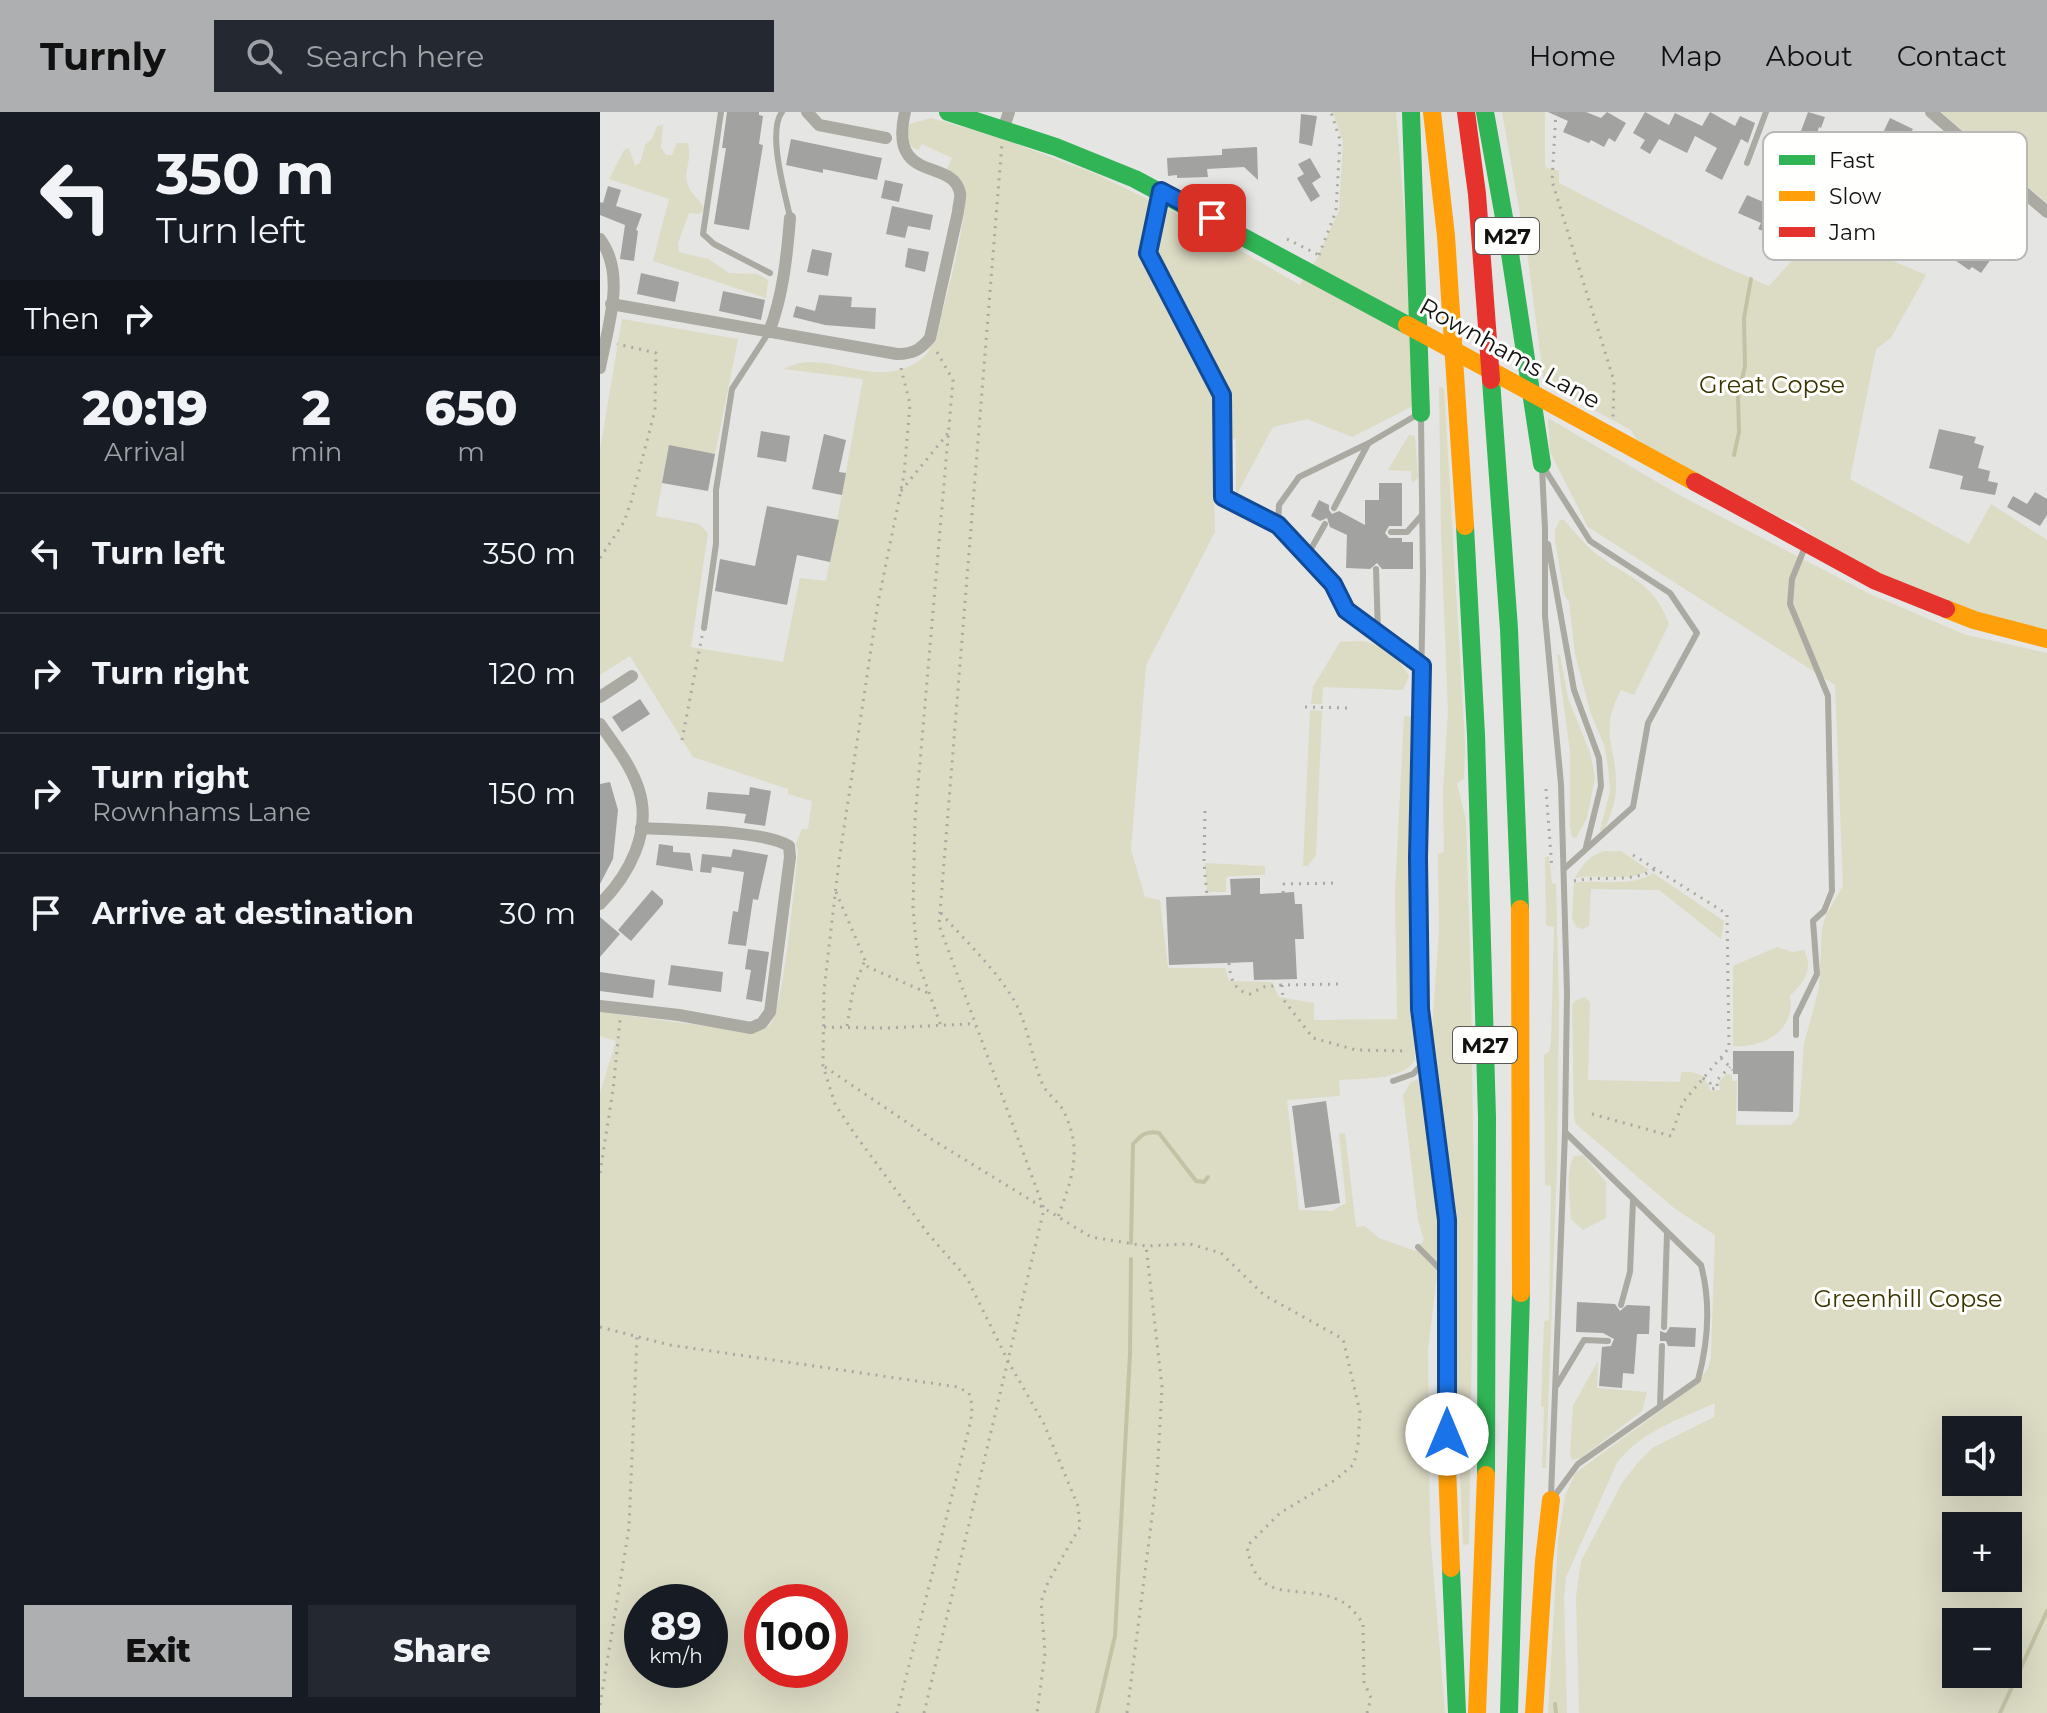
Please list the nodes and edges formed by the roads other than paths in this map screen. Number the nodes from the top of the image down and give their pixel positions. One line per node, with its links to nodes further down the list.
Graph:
1 (721, 112): 21 (lane)
2 (782, 112): 19 (lane)
3 (807, 112): 13 (street)
4 (905, 112): 23 (street)
5 (948, 112): 12 (main road, Rownhams Lane)
6 (1411, 112): 25 (main road)
7 (1432, 112): 65 (main road, M27)
8 (1466, 112): 66 (main road, M27)
9 (1485, 112): 27 (main road, M27)
10 (1766, 112): 15 (lane)
11 (1931, 112): 14 (street)
12 (1006, 120): 16 (main road, Rownhams Lane)
13 (877, 121)
14 (1954, 132)
15 (1747, 163)
16 (1161, 191): 31 (lane); 34 (main road, Rownhams Lane)
17 (2027, 195): 18 (street)
18 (2047, 212)
19 (790, 218): 23 (street)
20 (600, 239): 22 (street)
21 (770, 273)
22 (611, 304): 23 (street); 24 (street)
23 (769, 332): 37 (lane)
24 (600, 368)
25 (1421, 413): 26 (lane); 29 (lane)
26 (1369, 443): 28 (lane); 31 (lane)
27 (1542, 464): 32 (lane); 45 (lane)
28 (1334, 508)
29 (1422, 515): 33 (lane); 40 (lane)
30 (1325, 524): 35 (lane)
31 (1278, 525): 35 (lane)
32 (1545, 528): 45 (lane); 46 (lane)
33 (1391, 532)
34 (1807, 544): 39 (main road, Rownhams Lane); 49 (lane)
35 (1307, 556): 38 (lane)
36 (1376, 569): 38 (lane)
37 (704, 628)
38 (1378, 633): 40 (lane)
39 (2047, 639)
40 (1422, 666): 50 (lane)
41 (632, 676): 42 (street)
42 (600, 697)
43 (600, 724): 44 (street)
44 (641, 828): 47 (street); 48 (street)
45 (1586, 847): 46 (lane)
46 (1565, 868): 52 (lane)
47 (600, 904)
48 (600, 1006)
49 (1796, 1035)
50 (1425, 1061): 51 (lane); 56 (lane)
51 (1393, 1081)
52 (1565, 1132): 53 (lane); 61 (lane)
53 (1633, 1201): 54 (lane); 57 (lane)
54 (1667, 1233): 58 (lane); 62 (lane)
55 (1418, 1247): 56 (lane)
56 (1446, 1276): 64 (main road)
57 (1621, 1305)
58 (1664, 1327)
59 (1608, 1341): 61 (lane)
60 (1662, 1346): 62 (lane)
61 (1556, 1387): 63 (lane)
62 (1660, 1407): 63 (lane)
63 (1551, 1500): 67 (main road)
64 (1457, 1713)
65 (1477, 1713)
66 (1509, 1713)
67 (1534, 1713)

